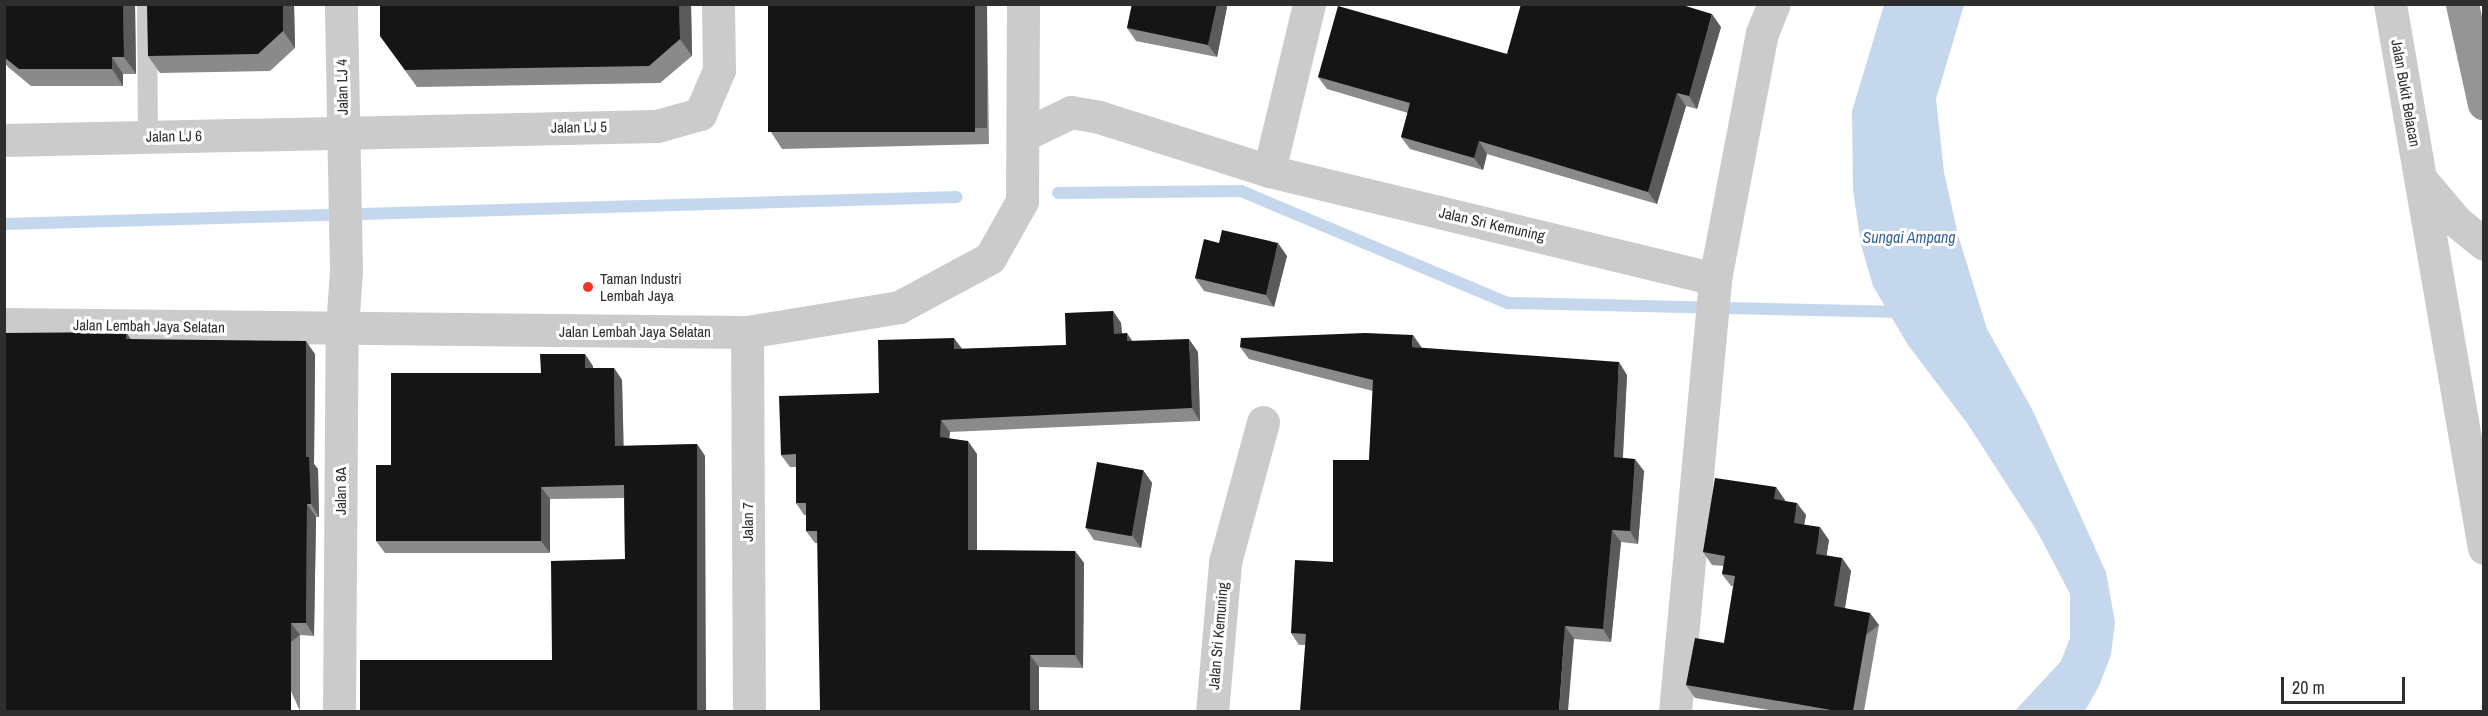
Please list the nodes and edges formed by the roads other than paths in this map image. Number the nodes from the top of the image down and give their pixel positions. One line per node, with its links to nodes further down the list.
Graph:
1 (147, 4): 12 (lane)
2 (341, 4): 10 (street, Jalan LJ 4)
3 (718, 4): 10 (street, Jalan LJ 5)
4 (1023, 4): 11 (street, Jalan Lembah Jaya Selatan)
5 (1309, 4): 14 (street)
6 (1774, 4): 18 (street)
7 (2390, 4): 15 (street, Jalan Bukit Belacan)
8 (2462, 4): 9 (highway)
9 (2484, 104)
10 (343, 133): 12 (street, Jalan LJ 6); 17 (street, Jalan LJ 4)
11 (1024, 135): 14 (street, Jalan Sri Kemuning); 21 (street, Jalan Lembah Jaya Selatan)
12 (148, 137): 13 (street, Jalan LJ 6)
13 (4, 140)
14 (1269, 171): 18 (street, Jalan Sri Kemuning)
15 (2422, 181): 16 (street); 23 (street, Jalan Bukit Belacan)
16 (2484, 244)
17 (346, 271): 20 (street, Jalan 8A)
18 (1714, 286): 27 (street)
19 (4, 324): 20 (street, Jalan Lembah Jaya Selatan)
20 (342, 329): 21 (street, Jalan Lembah Jaya Selatan); 24 (street, Jalan 8A)
21 (747, 332): 25 (street, Jalan 7)
22 (1263, 422): 26 (street, Jalan Sri Kemuning)
23 (2484, 548)
24 (339, 711)
25 (749, 711)
26 (1212, 711)
27 (1675, 711)

